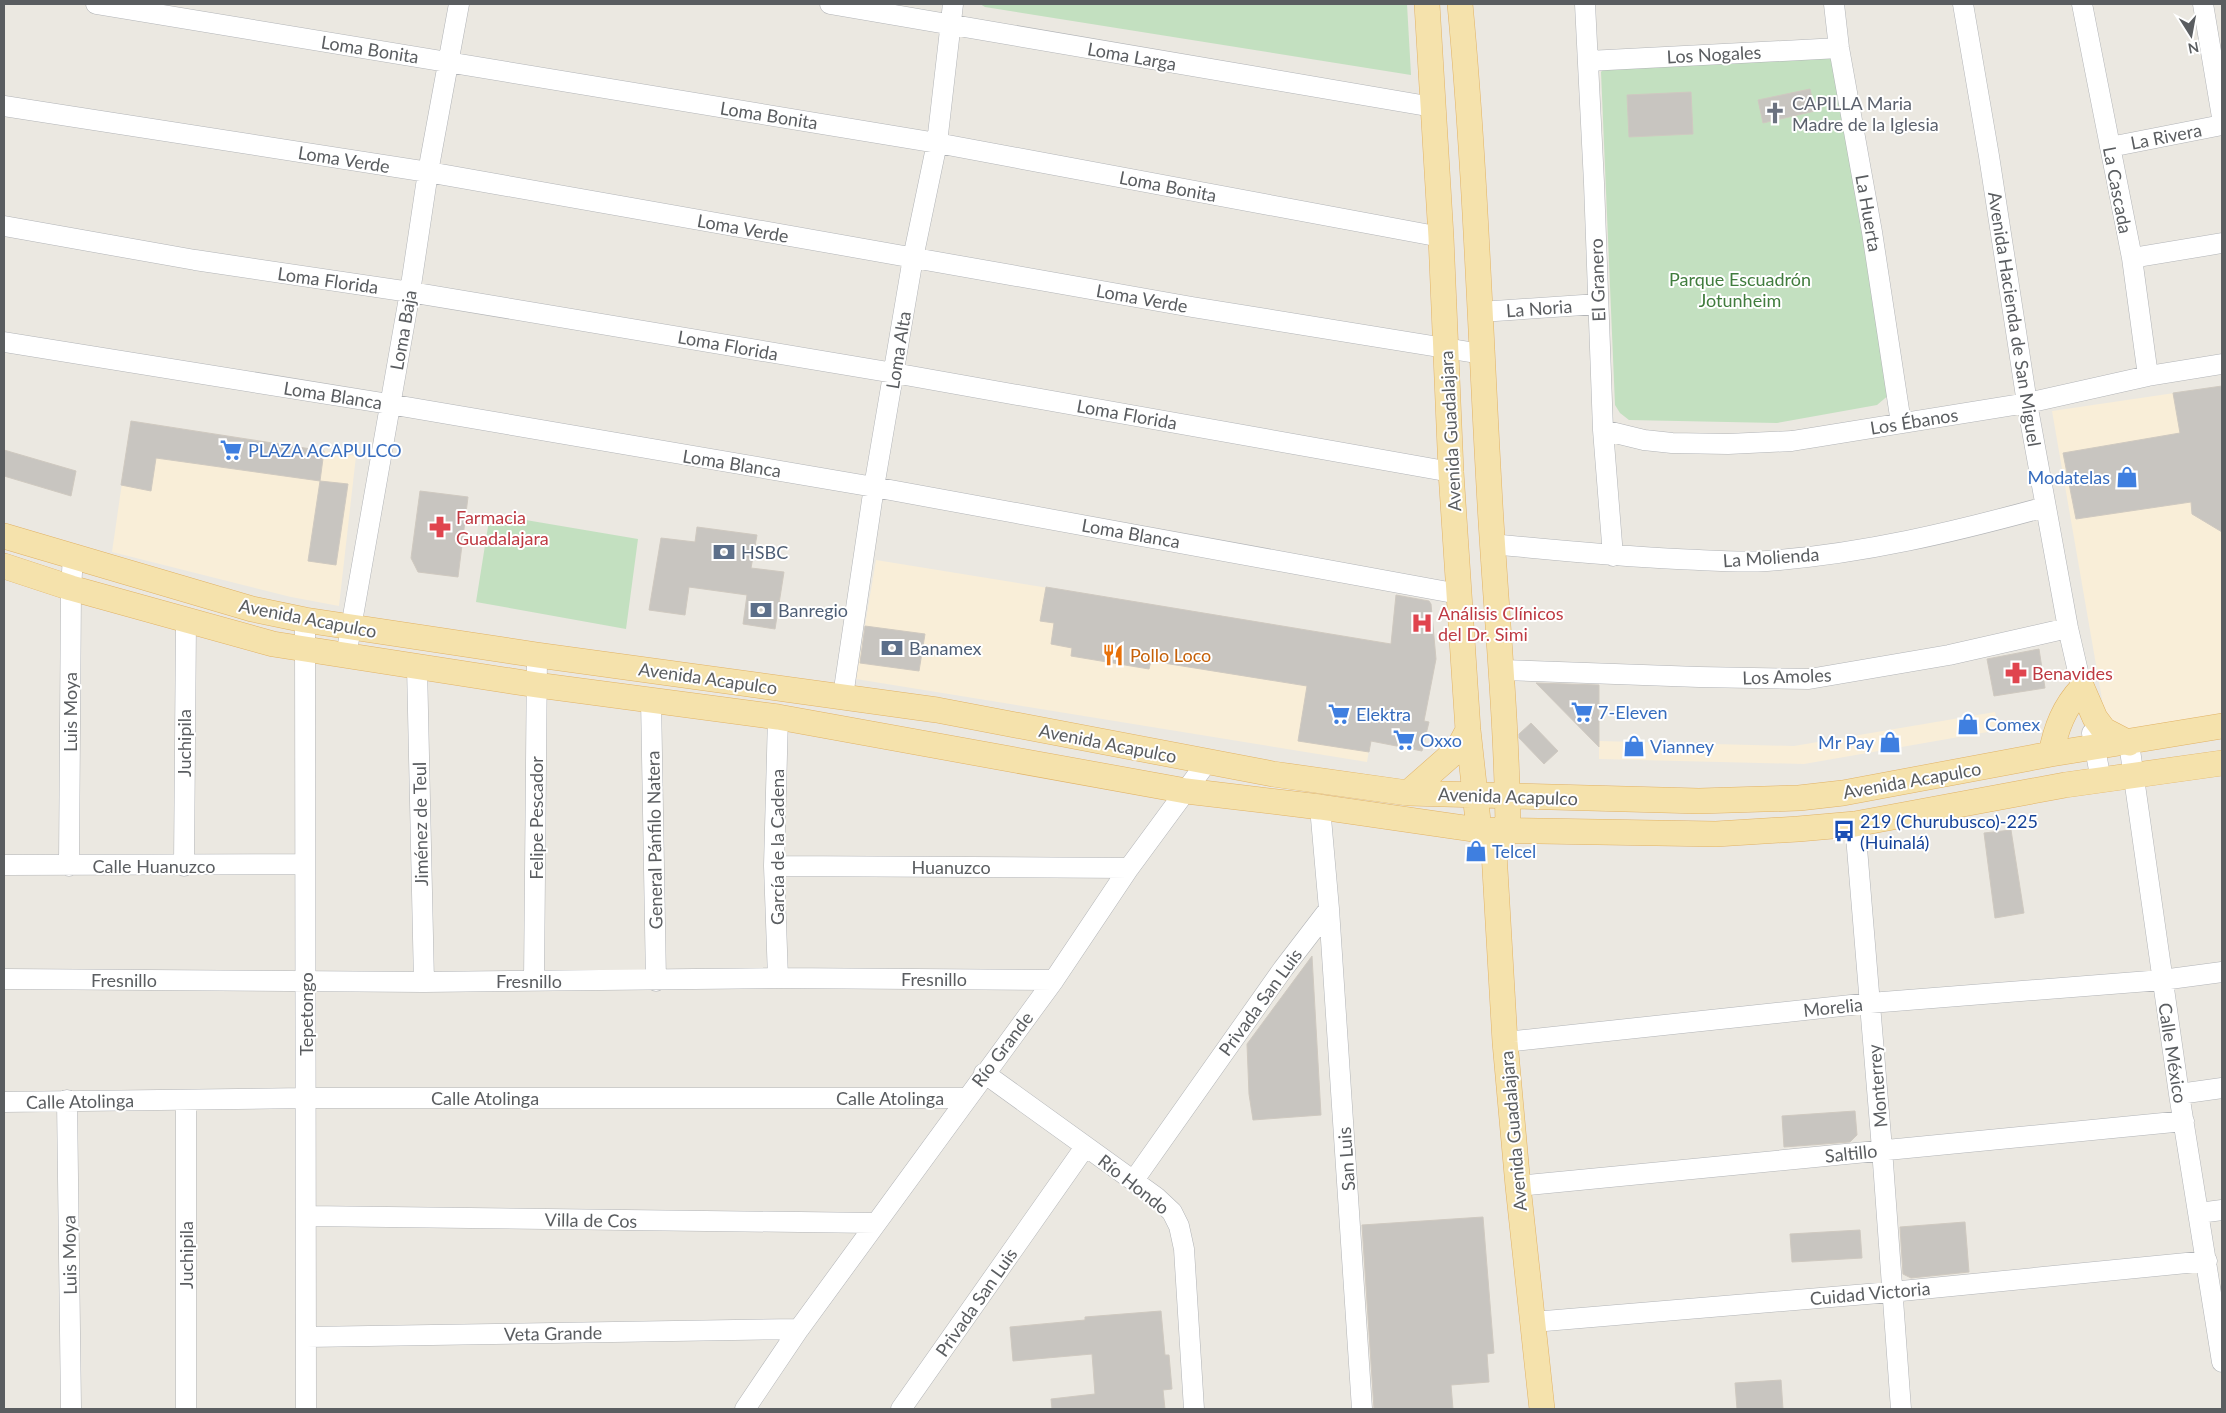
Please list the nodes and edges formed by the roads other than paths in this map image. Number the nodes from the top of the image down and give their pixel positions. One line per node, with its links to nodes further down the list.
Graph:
1 (96, 4): 15 (street, Loma Bonita)
2 (459, 4): 15 (street, Loma Baja)
3 (830, 4): 12 (street, Loma Larga)
4 (953, 4): 12 (street, Loma Alta)
5 (1427, 4): 17 (main road, Avenida Guadalajara)
6 (1460, 4): 30 (main road, Avenida Guadalajara)
7 (1584, 4): 14 (street, El Granero)
8 (1834, 4): 13 (street, La Huerta)
9 (1962, 4): 37 (street, Avenida Hacienda de San Miguel)
10 (2082, 4): 21 (street, La Cascada)
11 (2203, 4): 18 (street)
12 (950, 24): 17 (street, Loma Larga); 20 (street, Loma Alta)
13 (1839, 48): 14 (street, Los Nogales); 39 (street, La Huerta)
14 (1588, 61): 29 (street, El Granero)
15 (449, 62): 20 (street, Loma Bonita); 22 (street, Loma Baja)
16 (4, 106): 22 (street, Loma Verde)
17 (1433, 108): 24 (main road, Avenida Guadalajara)
18 (2222, 117)
19 (2222, 125): 21 (street, La Rivera)
20 (937, 143): 24 (street, Loma Bonita); 26 (street, Loma Alta)
21 (2110, 147): 27 (street, La Cascada)
22 (428, 172): 26 (street, Loma Verde); 28 (street, Loma Baja)
23 (4, 226): 28 (street, Loma Florida)
24 (1441, 238): 32 (main road, Avenida Guadalajara)
25 (2222, 243): 27 (street)
26 (913, 258): 32 (street, Loma Verde); 35 (street, Loma Alta)
27 (2132, 258): 36 (street, La Cascada)
28 (410, 292): 35 (street, Loma Florida); 38 (street, Loma Baja)
29 (1598, 304): 30 (street, La Noria); 40 (street, El Granero)
30 (1480, 312): 33 (main road, Avenida Guadalajara)
31 (4, 342): 38 (street, Loma Blanca)
32 (1446, 348): 33 (street, Loma Verde); 41 (main road, Avenida Guadalajara)
33 (1482, 354): 45 (main road, Avenida Guadalajara)
34 (2222, 364): 36 (street, Los Ébanos)
35 (894, 374): 41 (street, Loma Florida); 42 (street, Loma Alta)
36 (2148, 376): 37 (street, Los Ébanos)
37 (2027, 403): 39 (street, Los Ébanos); 43 (street, Avenida Hacienda de San Miguel)
38 (389, 404): 42 (street, Loma Blanca); 53 (street, Loma Baja)
39 (1901, 423): 40 (street, Los Ébanos)
40 (1603, 430): 46 (street, El Granero)
41 (1450, 472): 50 (main road, Avenida Guadalajara)
42 (874, 486): 50 (street, Loma Blanca); 62 (street, Loma Alta)
43 (2045, 507): 46 (street, La Molienda); 54 (street, Avenida Hacienda de San Miguel)
44 (4, 536): 47 (main road, Avenida Acapulco)
45 (1492, 544): 46 (street, La Molienda); 59 (main road, Avenida Guadalajara)
46 (1612, 556)
47 (73, 557): 49 (street, Luis Moya); 51 (main road, Avenida Acapulco)
48 (4, 566): 49 (main road, Avenida Acapulco)
49 (71, 588): 52 (main road, Avenida Acapulco); 85 (street, Luis Moya)
50 (1459, 594): 66 (main road, Avenida Guadalajara)
51 (305, 620): 53 (main road, Avenida Acapulco); 55 (street, Tepetongo)
52 (186, 621): 55 (main road, Avenida Acapulco); 86 (street, Juchipila)
53 (351, 628): 56 (main road, Avenida Acapulco); 57 (street, Loma Baja)
54 (2068, 628): 59 (street, Los Amoles); 61 (street, Avenida Hacienda de San Miguel)
55 (304, 649): 57 (main road, Avenida Acapulco); 83 (street, Tepetongo)
56 (537, 655): 60 (street, Felipe Pescador); 62 (main road, Avenida Acapulco)
57 (346, 656): 58 (main road, Avenida Acapulco)
58 (417, 666): 60 (main road, Avenida Acapulco); 98 (street, Jiménez de Teul)
59 (1502, 670): 76 (main road, Avenida Guadalajara)
60 (537, 685): 63 (main road, Avenida Acapulco); 97 (street, Felipe Pescador)
61 (2082, 688): 67 (main road); 68 (street, Avenida Hacienda de San Miguel); 69 (main road)
62 (842, 696): 70 (main road, Avenida Acapulco)
63 (651, 699): 64 (main road, Avenida Acapulco); 93 (street, General Pánfilo Natera)
64 (778, 717): 74 (main road, Avenida Acapulco); 87 (street, García de la Cadena)
65 (2222, 726): 67 (main road, Avenida Acapulco)
66 (1468, 730): 75 (main road); 77 (main road, Avenida Guadalajara)
67 (2130, 743): 68 (main road, Avenida Acapulco); 72 (street, Calle México)
68 (2095, 749): 69 (main road, Avenida Acapulco); 73 (street, Avenida Hacienda de San Miguel)
69 (2051, 754): 76 (main road, Avenida Acapulco)
70 (1207, 762): 74 (street, Río Grande); 75 (main road, Avenida Acapulco)
71 (2222, 763): 72 (main road, Avenida Acapulco)
72 (2134, 775): 73 (main road, Avenida Acapulco); 95 (street, Calle México)
73 (2101, 780): 79 (main road, Avenida Acapulco)
74 (1186, 791): 78 (main road, Avenida Acapulco); 88 (street, Río Grande)
75 (1408, 793): 77 (main road, Avenida Acapulco)
76 (1508, 794): 77 (main road, Avenida Acapulco); 81 (main road, Avenida Guadalajara)
77 (1475, 796): 80 (main road, Avenida Guadalajara)
78 (1320, 807): 80 (main road, Avenida Acapulco); 89 (street)
79 (1855, 824): 81 (main road, Avenida Acapulco); 99 (street, Monterrey)
80 (1479, 830): 81 (main road, Avenida Acapulco); 82 (main road, Avenida Guadalajara)
81 (1508, 832): 82 (main road)
82 (1494, 852): 100 (main road, Avenida Guadalajara)
83 (304, 864): 86 (street, Calle Huanuzco); 96 (street, Tepetongo)
84 (4, 865): 85 (street, Calle Huanuzco)
85 (69, 866): 86 (street, Calle Huanuzco)
86 (184, 866)
87 (774, 866): 88 (street, Huanuzco); 91 (street, García de la Cadena)
88 (1129, 868): 94 (street, Río Grande)
89 (1329, 909): 112 (street, Privada San Luis); 131 (street, San Luis)
90 (2222, 972): 95 (street, Morelia)
91 (778, 978): 93 (street, Fresnillo); 94 (street, Fresnillo)
92 (4, 979): 96 (street, Fresnillo)
93 (656, 980): 97 (street, Fresnillo)
94 (1054, 980): 101 (street, Río Grande)
95 (2162, 980): 99 (street, Morelia); 103 (street, Calle México)
96 (306, 981): 98 (street, Fresnillo); 104 (street, Tepetongo)
97 (534, 981): 98 (street, Fresnillo)
98 (424, 982)
99 (1870, 1003): 100 (street, Morelia); 111 (street, Monterrey)
100 (1505, 1042): 113 (main road, Avenida Guadalajara)
101 (984, 1073): 105 (street, Río Grande); 110 (street, Río Hondo)
102 (2222, 1088): 103 (street)
103 (2179, 1094): 109 (street, Calle México)
104 (306, 1098): 105 (street, Calle Atolinga); 107 (street, Calle Atolinga); 116 (street, Tepetongo)
105 (966, 1098): 117 (street, Río Grande)
106 (67, 1100): 107 (street, Calle Atolinga); 108 (street, Calle Atolinga); 125 (street, Luis Moya)
107 (186, 1100): 126 (street, Juchipila)
108 (4, 1102)
109 (2184, 1121): 111 (street, Saltillo); 115 (street, Calle México)
110 (1085, 1147): 112 (street, Río Hondo); 129 (street, Privada San Luis)
111 (1882, 1149): 113 (street, Saltillo); 119 (street, Monterrey)
112 (1134, 1180): 130 (street, Río Hondo)
113 (1518, 1186): 120 (main road, Avenida Guadalajara)
114 (2222, 1210): 115 (street)
115 (2199, 1213): 118 (street, Calle México)
116 (307, 1216): 117 (street, Villa de Cos); 123 (street, Tepetongo)
117 (875, 1223): 121 (street, Río Grande)
118 (2207, 1262): 119 (street, Cuidad Victoria); 122 (street, Calle México)
119 (1891, 1292): 120 (street, Cuidad Victoria); 133 (street, Monterrey)
120 (1533, 1322): 132 (main road, Avenida Guadalajara)
121 (799, 1329): 123 (street, Veta Grande); 128 (street, Río Grande)
122 (2220, 1329): 124 (street, Calle México)
123 (307, 1337): 127 (street, Tepetongo)
124 (2222, 1362)
125 (71, 1409)
126 (186, 1409)
127 (306, 1409)
128 (745, 1409)
129 (901, 1409)
130 (1194, 1409)
131 (1362, 1409)
132 (1542, 1409)
133 (1901, 1409)

